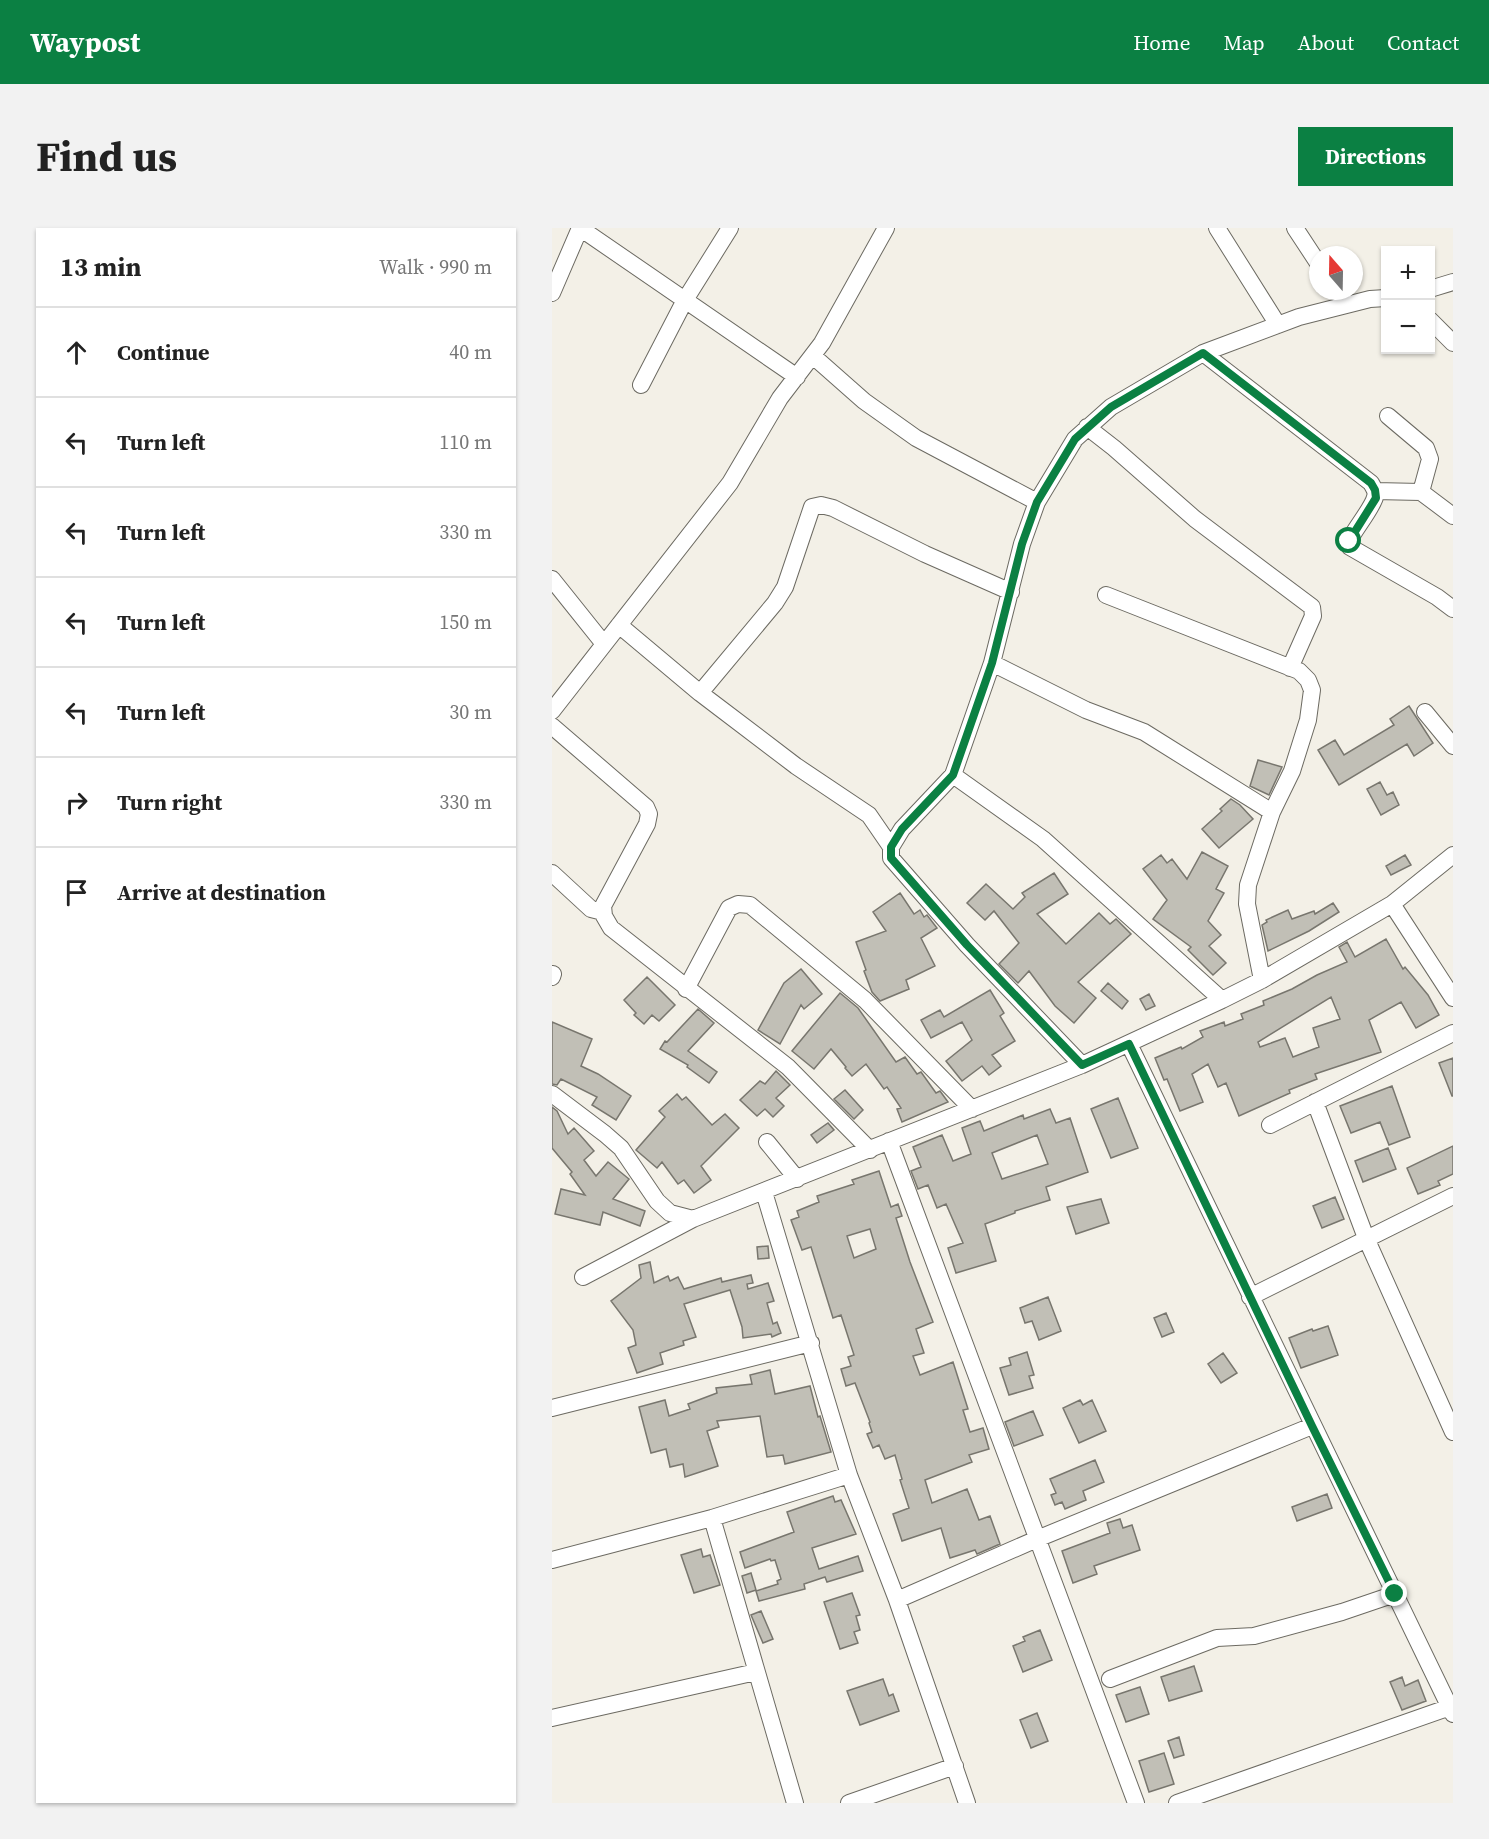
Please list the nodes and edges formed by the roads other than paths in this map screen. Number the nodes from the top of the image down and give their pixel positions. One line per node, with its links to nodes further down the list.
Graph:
1 (580, 228): 9 (street); 11 (street)
2 (730, 228): 11 (street)
3 (886, 228): 18 (street)
4 (1217, 228): 15 (street)
5 (1295, 228): 6 (street)
6 (1309, 249)
7 (1453, 282): 8 (street)
8 (1435, 288)
9 (552, 293)
10 (1381, 299): 13 (street)
11 (685, 300): 19 (street); 20 (street)
12 (1342, 300): 13 (street)
13 (1346, 305): 15 (street)
14 (1435, 324): 16 (street)
15 (1278, 325): 17 (street)
16 (1453, 343)
17 (1203, 353): 22 (street); 23 (street)
18 (813, 356): 19 (street); 25 (street)
19 (797, 377): 31 (street)
20 (641, 385)
21 (1388, 416): 24 (street)
22 (1087, 427): 25 (street); 34 (street)
23 (1375, 490): 24 (street); 30 (street)
24 (1421, 492): 26 (street)
25 (1037, 502): 28 (street)
26 (1453, 516)
27 (552, 579): 32 (street)
28 (1011, 592): 33 (street); 35 (street)
29 (1106, 595): 34 (street)
30 (1453, 609)
31 (620, 625): 32 (street); 35 (street)
32 (604, 644): 36 (street)
33 (992, 663): 40 (street); 41 (street)
34 (1290, 668): 41 (street)
35 (700, 693): 42 (street)
36 (552, 711)
37 (1425, 712): 39 (street)
38 (552, 726): 46 (street)
39 (1453, 746)
40 (953, 775): 42 (street); 50 (street)
41 (1272, 812): 47 (street)
42 (891, 847): 53 (street)
43 (1453, 855): 45 (street)
44 (552, 873): 46 (street)
45 (1392, 904): 47 (street); 49 (street)
46 (603, 912): 48 (street)
47 (1262, 980): 50 (street)
48 (686, 988): 56 (street); 60 (street)
49 (1453, 998)
50 (1222, 1000): 52 (street)
51 (1453, 1033): 55 (street)
52 (1129, 1044): 53 (street); 67 (street)
53 (1082, 1065): 56 (street)
54 (552, 1094): 64 (street)
55 (1315, 1102): 57 (street); 65 (street)
56 (972, 1109): 58 (street)
57 (1270, 1125)
58 (889, 1141): 60 (street); 74 (street)
59 (767, 1142): 61 (street)
60 (870, 1150): 61 (street)
61 (797, 1179): 62 (street)
62 (764, 1192): 64 (street); 68 (street)
63 (1453, 1196): 65 (street)
64 (693, 1219): 66 (street)
65 (1366, 1238): 67 (street); 71 (street)
66 (583, 1277)
67 (1250, 1297): 70 (street)
68 (811, 1343): 69 (street); 72 (street)
69 (554, 1406)
70 (1312, 1426): 74 (street); 76 (street)
71 (1453, 1432)
72 (849, 1475): 73 (street); 77 (street)
73 (712, 1518): 75 (street); 78 (street)
74 (1036, 1539): 77 (street); 86 (street)
75 (552, 1560)
76 (1395, 1594): 79 (street); 80 (street)
77 (897, 1600): 82 (street)
78 (756, 1672): 81 (street); 83 (street)
79 (1110, 1679)
80 (1452, 1709): 87 (street)
81 (552, 1718)
82 (955, 1766): 84 (street); 85 (street)
83 (795, 1803)
84 (849, 1803)
85 (967, 1803)
86 (1136, 1803)
87 (1177, 1803)

